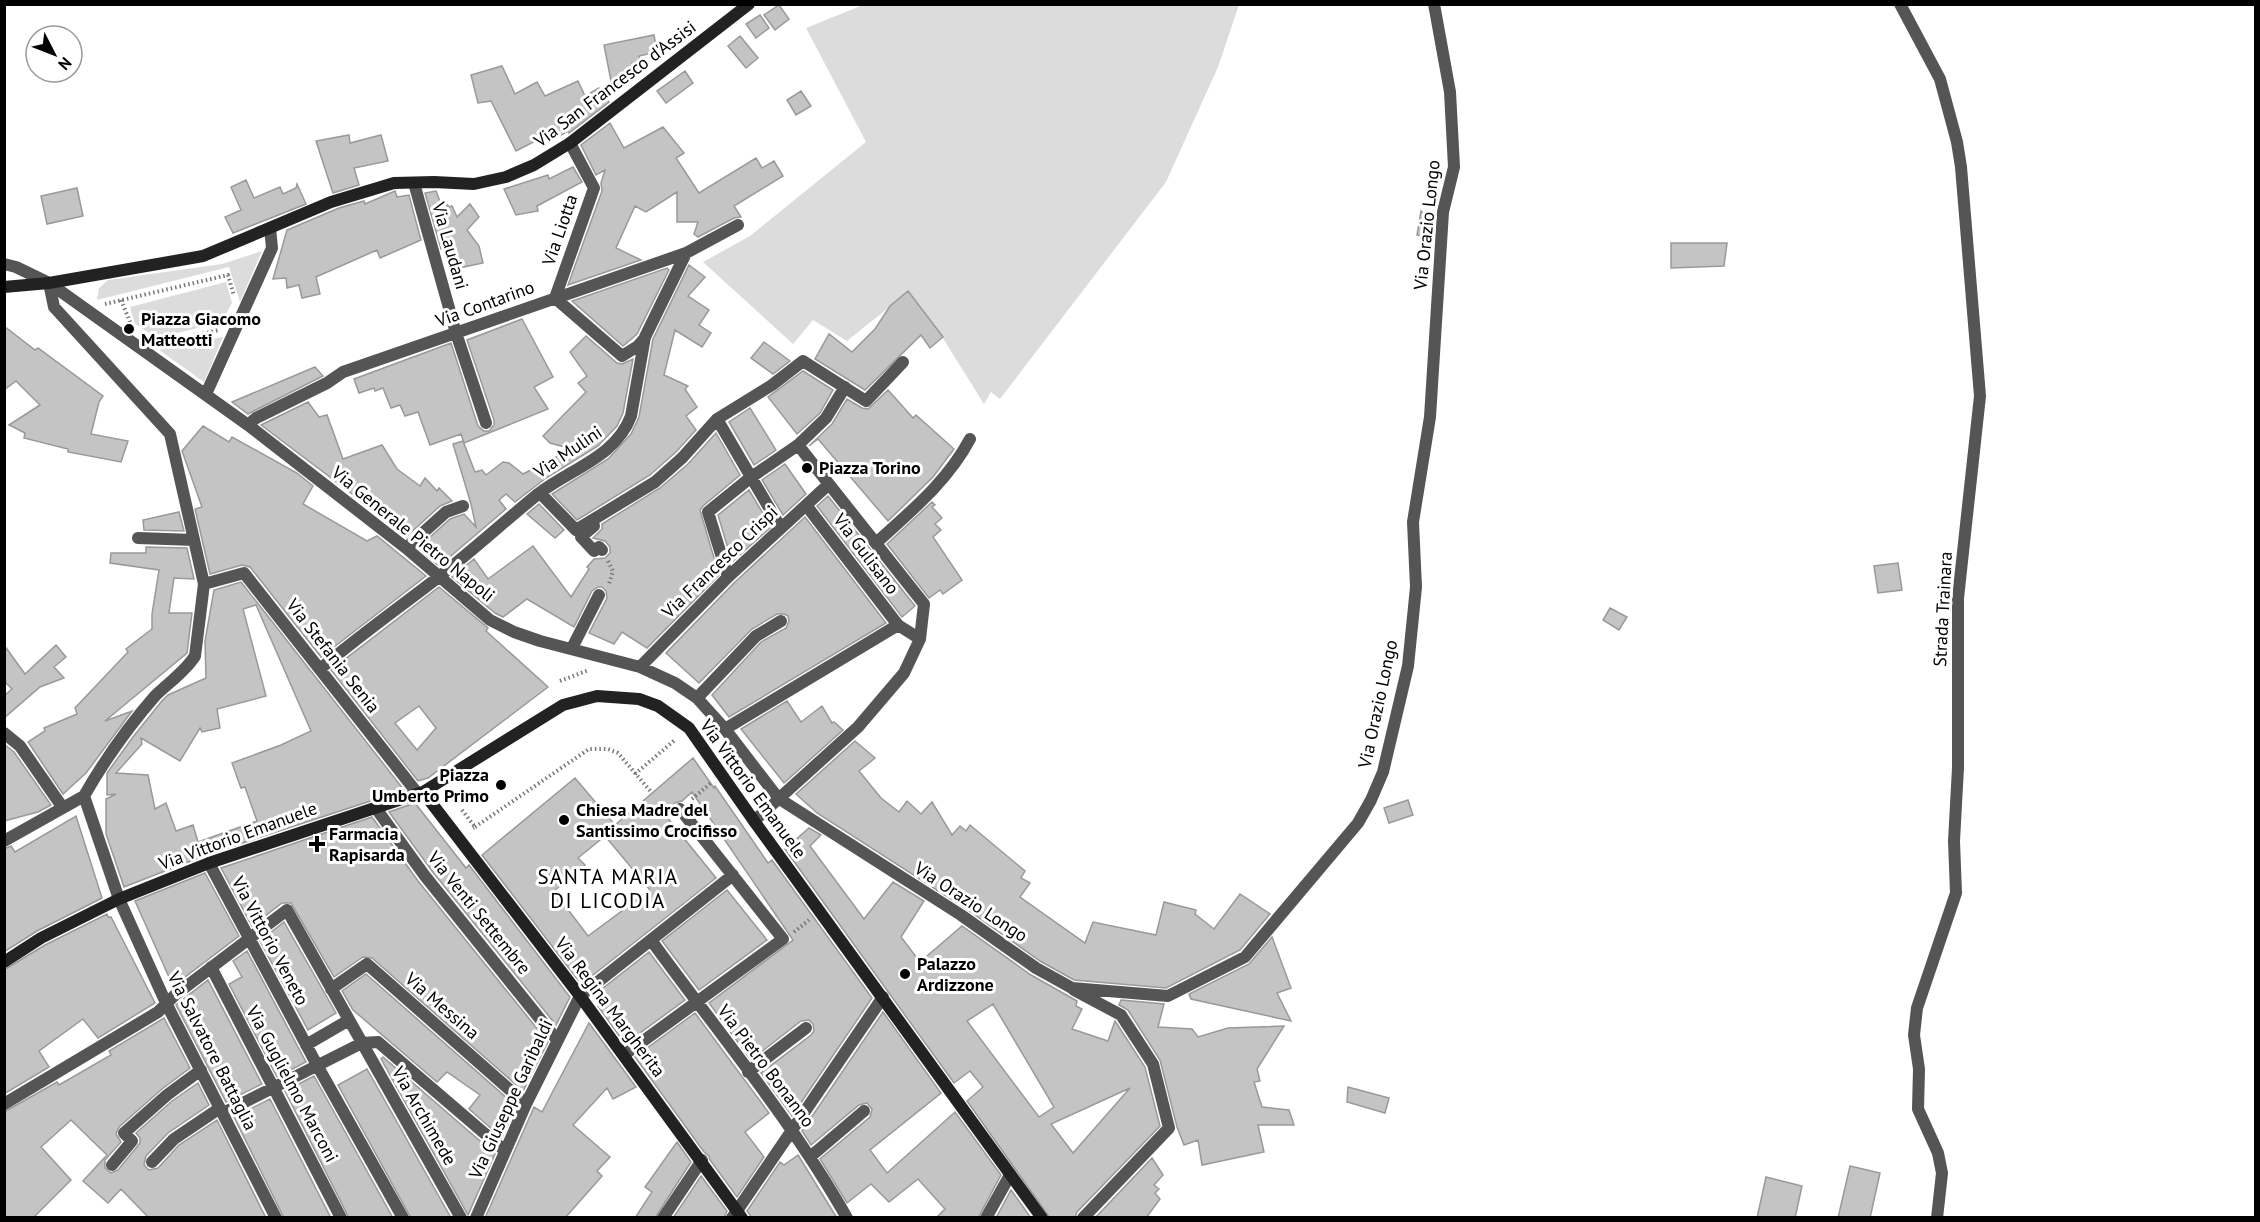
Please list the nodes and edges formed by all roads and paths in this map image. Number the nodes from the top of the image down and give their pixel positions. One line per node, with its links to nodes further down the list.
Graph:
1 (748, 4): 4 (street, Via San Francesco d'Assisi)
2 (1434, 4): 76 (street, Via Orazio Longo)
3 (1900, 4): 114 (street, Strada Trainara)
4 (570, 143): 5 (street, Via San Francesco d'Assisi); 13 (street, Via Liotta)
5 (414, 183): 7 (street, Via San Francesco d'Assisi); 16 (street, Via Laudani)
6 (738, 225): 8 (street, Via Contarino)
7 (270, 228): 11 (street, Via San Francesco d'Assisi); 21 (street)
8 (686, 253): 13 (street, Via Contarino); 17 (street, Via Mulini)
9 (10, 266): 11 (street, Via Generale Pietro Napoli)
10 (228, 274): 14 (path)
11 (49, 283): 12 (street, Via San Francesco d'Assisi); 14 (street, Via Generale Pietro Napoli); 35 (street)
12 (8, 287)
13 (555, 298): 16 (street, Via Contarino); 17 (street)
14 (84, 309): 18 (street, Via Generale Pietro Napoli)
15 (223, 329): 18 (path)
16 (456, 333): 23 (street, Via Laudani); 24 (street, Via Contarino)
17 (645, 337): 29 (street, Via Mulini)
18 (148, 354): 21 (street, Via Generale Pietro Napoli)
19 (903, 362): 20 (street)
20 (845, 387): 22 (street); 26 (street)
21 (206, 394): 24 (street, Via Generale Pietro Napoli)
22 (717, 419): 27 (street); 32 (street)
23 (486, 423)
24 (248, 425): 37 (street, Via Generale Pietro Napoli)
25 (970, 439): 36 (street)
26 (800, 442): 27 (street); 28 (street)
27 (750, 478): 33 (street); 40 (street)
28 (831, 486): 30 (street, Via Francesco Crispi); 36 (street)
29 (540, 493): 32 (street); 39 (street, Via Mulini)
30 (808, 503): 33 (street, Via Francesco Crispi); 44 (street, Via Gulisano)
31 (463, 506): 37 (street)
32 (598, 517): 38 (street)
33 (781, 528): 40 (street, Via Francesco Crispi)
34 (138, 538): 35 (street)
35 (194, 540): 41 (street)
36 (876, 543): 45 (street)
37 (406, 549): 39 (street, Via Generale Pietro Napoli)
38 (602, 550): 42 (path)
39 (439, 576): 46 (street, Via Generale Pietro Napoli); 48 (street, Via Mulini)
40 (728, 577): 47 (street, Via Francesco Crispi)
41 (204, 584): 48 (street, Via Stefania Senia); 59 (street)
42 (599, 595): 46 (street)
43 (781, 621): 51 (street)
44 (897, 625): 45 (street); 52 (street)
45 (920, 639): 60 (street)
46 (572, 648): 47 (street, Via Generale Pietro Napoli)
47 (640, 667): 51 (street, Via Generale Pietro Napoli)
48 (320, 669): 57 (street, Via Stefania Senia)
49 (595, 669): 50 (path)
50 (560, 681)
51 (702, 694): 52 (street, Via Generale Pietro Napoli)
52 (730, 726): 60 (street, Via Orazio Longo)
53 (4, 733): 62 (street)
54 (676, 739): 55 (path)
55 (635, 774): 58 (path); 65 (path)
56 (721, 774): 57 (street, Via Vittorio Emanuele); 63 (path); 64 (street, Via Vittorio Emanuele)
57 (421, 793): 61 (street, Via Vittorio Emanuele); 78 (street, Via Regina Margherita)
58 (652, 793)
59 (84, 796): 62 (street); 69 (street, Via Salvatore Battaglia)
60 (778, 798): 64 (street); 76 (street, Via Orazio Longo)
61 (375, 807): 67 (street, Via Vittorio Emanuele); 85 (street, Via Venti Settembre)
62 (63, 808): 66 (street)
63 (680, 809): 68 (street)
64 (754, 821): 70 (street, Via Vittorio Emanuele)
65 (475, 827)
66 (6, 838)
67 (209, 863): 69 (street, Via Vittorio Emanuele); 71 (street, Via Vittorio Veneto)
68 (728, 878): 72 (street); 73 (street)
69 (119, 899): 74 (street, Via Vittorio Emanuele); 80 (street, Via Salvatore Battaglia)
70 (820, 913): 72 (path); 79 (street, Via Vittorio Emanuele)
71 (248, 939): 75 (street); 77 (street); 84 (street, Via Vittorio Veneto)
72 (783, 939): 81 (street)
73 (651, 940): 78 (street); 81 (street, Via Pietro Bonanno)
74 (4, 963)
75 (211, 967): 80 (street); 91 (street, Via Guglielmo Marconi)
76 (1072, 988): 113 (street)
77 (331, 989): 82 (street, Via Archimede); 93 (street, Via Messina)
78 (580, 996): 85 (street, Via Giuseppe Garibaldi); 87 (street, Via Regina Margherita)
79 (883, 997): 96 (street); 102 (street, Via Vittorio Emanuele)
80 (166, 1003): 89 (street, Via Salvatore Battaglia); 92 (street)
81 (696, 1003): 87 (street); 90 (street, Via Pietro Bonanno)
82 (349, 1020): 84 (street); 86 (street, Via Archimede)
83 (806, 1028): 90 (street)
84 (303, 1040): 88 (street, Via Vittorio Veneto)
85 (557, 1040): 93 (street, Via Giuseppe Garibaldi)
86 (362, 1043): 88 (street); 97 (street); 107 (street, Via Archimede)
87 (624, 1055): 99 (street, Via Regina Margherita)
88 (315, 1067): 91 (street); 106 (street, Via Vittorio Veneto)
89 (201, 1070): 94 (street, Via Salvatore Battaglia); 101 (street)
90 (748, 1072): 96 (street, Via Pietro Bonanno)
91 (274, 1088): 94 (street); 105 (street, Via Guglielmo Marconi)
92 (4, 1104)
93 (526, 1104): 97 (street, Via Giuseppe Garibaldi)
94 (221, 1111): 100 (street); 104 (street, Via Salvatore Battaglia)
95 (864, 1111): 98 (street)
96 (792, 1130): 98 (street, Via Pietro Bonanno); 103 (street)
97 (505, 1151): 108 (street, Via Giuseppe Garibaldi)
98 (810, 1157): 110 (street, Via Pietro Bonanno)
99 (702, 1160): 103 (street, Via Regina Margherita); 109 (street)
100 (152, 1162)
101 (112, 1165)
102 (1010, 1176): 111 (street); 112 (street, Via Vittorio Emanuele)
103 (737, 1215)
104 (276, 1218)
105 (341, 1218)
106 (403, 1218)
107 (461, 1218)
108 (476, 1218)
109 (663, 1218)
110 (847, 1218)
111 (986, 1218)
112 (1042, 1218)
113 (1083, 1218)
114 (1937, 1218)

